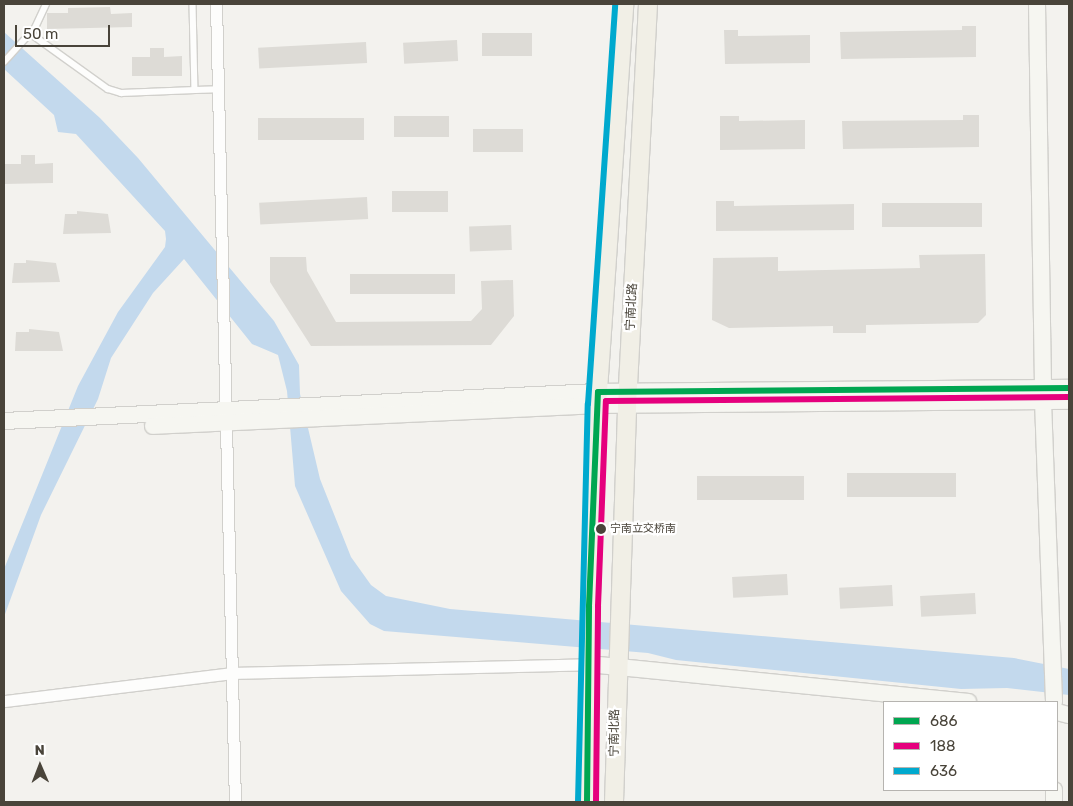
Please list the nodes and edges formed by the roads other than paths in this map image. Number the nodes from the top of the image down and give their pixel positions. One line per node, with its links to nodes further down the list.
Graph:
1 (46, 4): 7 (lane)
2 (193, 4): 10 (lane)
3 (216, 4): 9 (street)
4 (624, 4): 13 (main road)
5 (648, 4): 14 (main road, 宁南北路)
6 (1037, 4): 12 (street)
7 (30, 33): 8 (lane); 10 (lane)
8 (4, 62)
9 (218, 89): 10 (lane); 16 (street)
10 (195, 90)
11 (1069, 388): 12 (street)
12 (1043, 395): 14 (street); 15 (street); 24 (street)
13 (597, 398): 14 (street); 16 (street); 16 (street); 19 (main road)
14 (627, 398): 20 (main road, 宁南北路)
15 (1069, 401)
16 (224, 415): 17 (street); 18 (street); 21 (street)
17 (4, 421)
18 (4, 431)
19 (589, 662): 20 (street); 21 (street); 26 (main road)
20 (617, 665): 23 (street); 27 (main road, 宁南北路)
21 (232, 673): 22 (street); 25 (street)
22 (4, 701)
23 (959, 701)
24 (1054, 701)
25 (235, 802)
26 (587, 802)
27 (614, 802)

